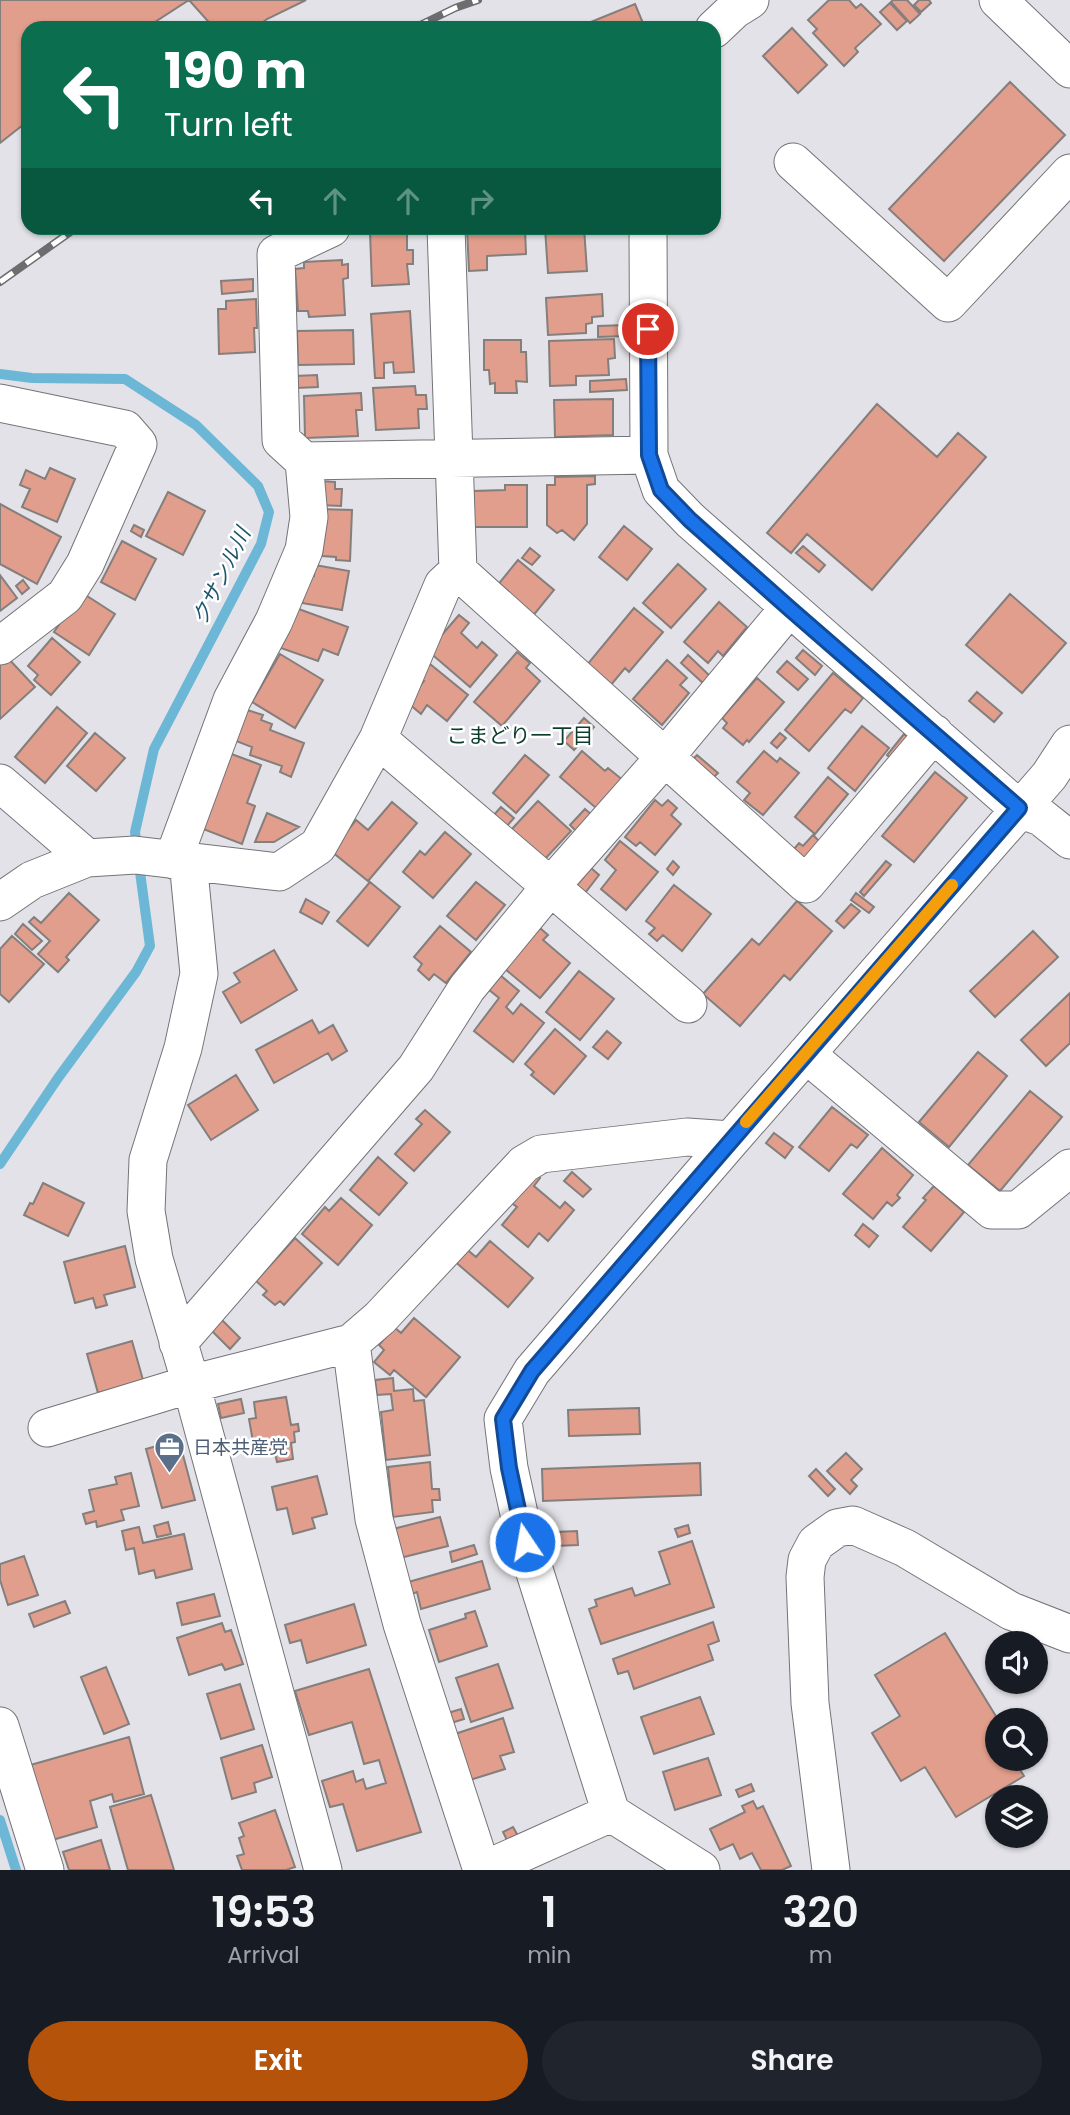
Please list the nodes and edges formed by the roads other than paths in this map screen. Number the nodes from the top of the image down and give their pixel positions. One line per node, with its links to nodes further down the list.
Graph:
1 (750, 0): 3 (street)
2 (998, 0): 4 (street)
3 (721, 22)
4 (1070, 69)
5 (793, 162): 6 (street)
6 (1070, 173)
7 (316, 235): 13 (street)
8 (446, 235): 12 (street)
9 (648, 235): 11 (street)
10 (0, 403): 16 (street)
11 (649, 455): 12 (street); 15 (street)
12 (454, 457): 13 (street); 14 (street)
13 (304, 461): 25 (street)
14 (458, 571): 18 (street); 20 (street)
15 (789, 608): 17 (street); 20 (street)
16 (0, 646)
17 (934, 733): 20 (street); 22 (street)
18 (378, 739): 25 (street); 26 (street)
19 (1070, 744): 22 (street)
20 (665, 757): 26 (street)
21 (0, 783): 24 (street)
22 (1019, 808): 23 (street); 29 (street)
23 (1070, 840)
24 (87, 858): 25 (street); 27 (street)
25 (181, 861): 33 (street)
26 (550, 887): 28 (street); 33 (street)
27 (0, 902)
28 (688, 1004)
29 (806, 1054): 30 (street); 31 (street)
30 (730, 1140): 32 (street); 38 (street)
31 (1070, 1168)
32 (351, 1342): 34 (street); 41 (street)
33 (178, 1343): 34 (street)
34 (191, 1384): 35 (street); 40 (street)
35 (47, 1428)
36 (1070, 1634): 43 (street)
37 (0, 1726): 39 (street)
38 (611, 1813): 41 (street); 42 (street)
39 (45, 1870)
40 (323, 1870)
41 (483, 1870)
42 (701, 1870)
43 (831, 1870)

